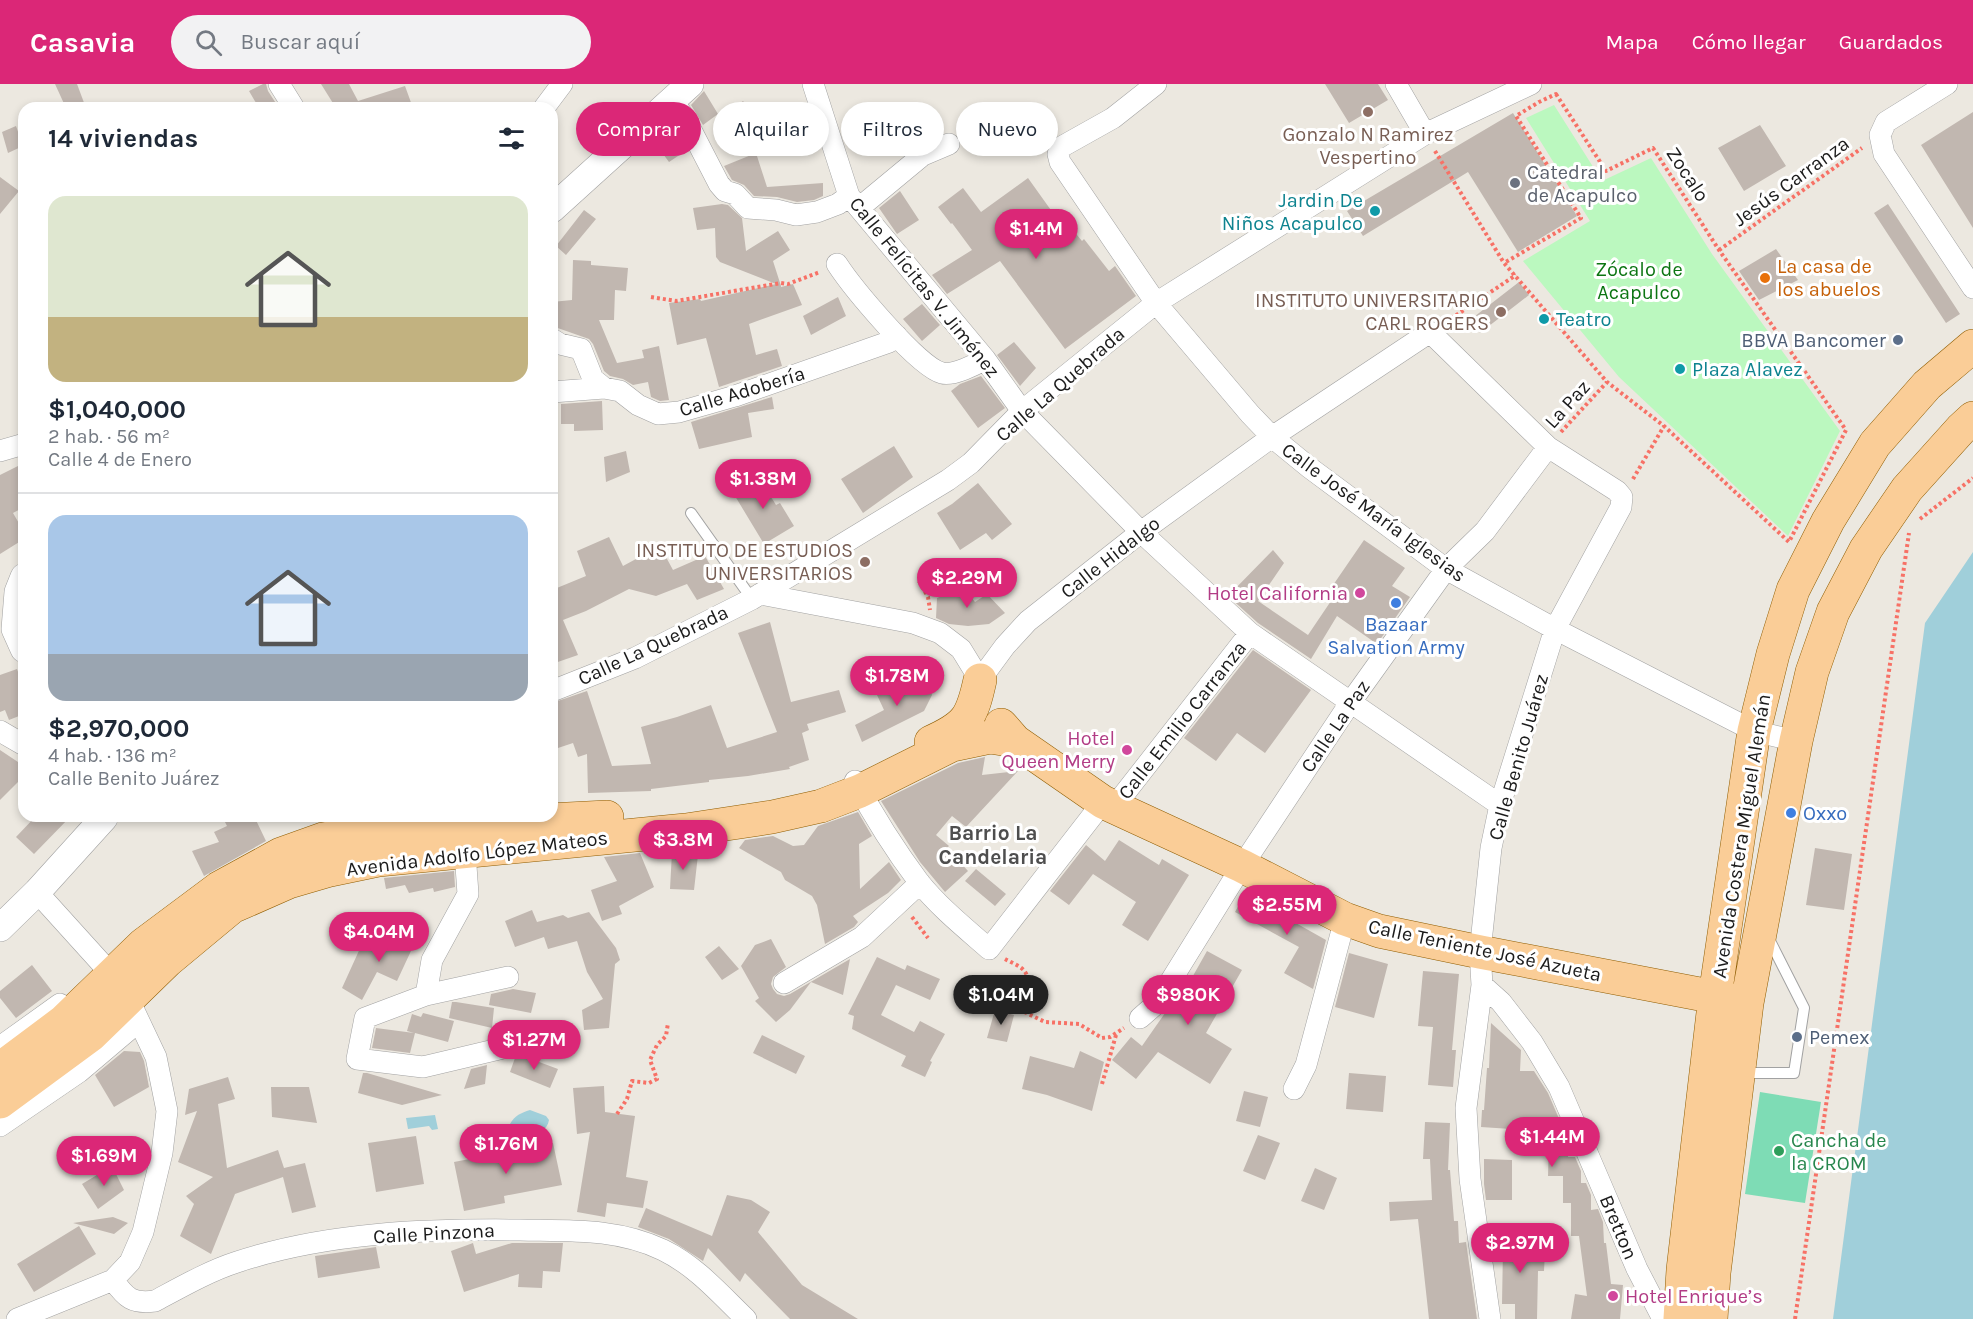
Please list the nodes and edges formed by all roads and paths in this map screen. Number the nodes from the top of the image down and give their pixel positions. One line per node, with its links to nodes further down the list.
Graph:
1 (279, 84): 9 (street)
2 (562, 84): 10 (street)
3 (813, 84): 14 (street, Calle Felícitas V. Jiménez)
4 (1156, 84): 22 (street, Calle José María Iglesias)
5 (1396, 84): 11 (street)
6 (1531, 84): 11 (street, Calle La Quebrada)
7 (1947, 84): 12 (street)
8 (681, 92): 14 (street); 15 (street)
9 (290, 102)
10 (548, 102)
11 (1425, 134): 17 (path); 22 (street, Calle La Quebrada)
12 (1880, 135): 16 (path, Jesús Carranza); 20 (street)
13 (949, 144): 14 (street)
14 (854, 202): 27 (street, Calle Felícitas V. Jiménez)
15 (558, 204)
16 (1719, 250): 17 (path, Zocalo); 32 (path, Zocalo)
17 (1504, 263): 19 (path, Zocalo)
18 (837, 264): 21 (path); 24 (street)
19 (1516, 274): 23 (path); 28 (path, Zocalo)
20 (1973, 288)
21 (651, 297)
22 (1156, 303): 31 (street, Calle La Quebrada); 34 (street, Calle José María Iglesias)
23 (1430, 332): 34 (street, Calle Hidalgo); 36 (street)
24 (897, 336): 27 (street); 29 (street, Calle Adobería)
25 (558, 343): 29 (street)
26 (1973, 346): 56 (main road, Avenida Costera Miguel Alemán)
27 (985, 359): 31 (street, Calle Felícitas V. Jiménez)
28 (1607, 382): 32 (path, Zocalo); 36 (path, La Paz)
29 (604, 388): 30 (street, Calle Adobería)
30 (558, 392)
31 (1022, 411): 43 (street, Calle Felícitas V. Jiménez); 47 (street, Calle La Quebrada)
32 (1664, 426): 39 (path)
33 (1961, 434): 59 (main road, Avenida Costera Miguel Alemán)
34 (1272, 437): 43 (street, Calle Hidalgo); 44 (street, Calle José María Iglesias)
35 (18, 446): 37 (street)
36 (1548, 447): 39 (street); 44 (street, Calle La Paz)
37 (0, 451)
38 (1973, 478): 41 (path)
39 (1622, 497): 49 (street, Calle Benito Juárez)
40 (691, 513): 47 (lane)
41 (1919, 520)
42 (1910, 527): 104 (path)
43 (1141, 532): 50 (street, Calle Felícitas V. Jiménez); 52 (street, Calle Hidalgo)
44 (1446, 569): 49 (street, Calle José María Iglesias); 54 (street, Calle La Paz)
45 (919, 580): 48 (path)
46 (18, 592): 51 (street)
47 (756, 597): 52 (street); 53 (street, Calle La Quebrada)
48 (928, 619)
49 (1555, 629): 56 (street, Calle José María Iglesias); 63 (street, Calle Benito Juárez)
50 (1250, 633): 54 (street, Calle Felícitas V. Jiménez); 62 (street, Calle Emilio Carranza)
51 (18, 636)
52 (980, 680): 57 (main road, Avenida Adolfo López Mateos); 58 (main road, Calle Teniente José Azueta)
53 (558, 689)
54 (1350, 703): 63 (street, Calle Felícitas V. Jiménez); 68 (street, Calle La Paz)
55 (0, 731): 60 (street)
56 (1754, 731): 59 (street, Calle José María Iglesias); 83 (main road, Avenida Costera Miguel Alemán)
57 (949, 740): 58 (main road, Avenida Adolfo López Mateos); 61 (main road, Avenida Adolfo López Mateos)
58 (1015, 741): 62 (main road, Calle Teniente José Azueta)
59 (1796, 741): 73 (main road, Avenida Costera Miguel Alemán)
60 (18, 742)
61 (856, 784): 64 (main road, Avenida Adolfo López Mateos); 67 (main road, Avenida Adolfo López Mateos); 69 (street)
62 (1108, 804): 68 (main road, Calle Teniente José Azueta); 76 (street, Calle Emilio Carranza)
63 (1500, 805): 77 (street, Calle Benito Juárez)
64 (558, 819)
65 (101, 822): 70 (street)
66 (506, 822): 81 (main road, Avenida Adolfo López Mateos)
67 (465, 852): 81 (main road, Avenida Adolfo López Mateos); 82 (street)
68 (1242, 866): 72 (main road, Calle Teniente José Azueta); 85 (street, Calle La Paz)
69 (920, 883): 71 (street); 76 (street)
70 (37, 892): 74 (street); 81 (street)
71 (901, 902): 75 (path); 79 (street)
72 (1345, 919): 77 (main road, Calle Teniente José Azueta); 93 (street)
73 (1762, 924): 84 (main road, Avenida Costera Miguel Alemán); 91 (lane)
74 (0, 928)
75 (928, 938)
76 (989, 949): 87 (path)
77 (1480, 952): 80 (street, Calle Benito Juárez); 83 (main road, Calle Teniente José Azueta)
78 (508, 977): 82 (street)
79 (784, 983)
80 (1482, 985): 100 (street, Calle Benito Juárez); 101 (street, Bretton)
81 (120, 991): 89 (street); 90 (main road, Avenida Adolfo López Mateos); 94 (main road, Avenida Adolfo López Mateos); 96 (street); 97 (street)
82 (426, 995): 88 (street)
83 (1714, 996): 84 (main road, Calle Teniente José Azueta); 102 (main road, Avenida Costera Miguel Alemán)
84 (1747, 1004): 91 (main road, Avenida Costera Miguel Alemán)
85 (1140, 1018): 87 (path)
86 (668, 1023): 95 (path)
87 (1116, 1035): 92 (path)
88 (541, 1039)
89 (0, 1047)
90 (0, 1069)
91 (1739, 1072): 103 (main road, Avenida Costera Miguel Alemán)
92 (1102, 1084)
93 (1294, 1089)
94 (0, 1101)
95 (617, 1114)
96 (0, 1126)
97 (113, 1280): 98 (street); 99 (street, Calle Pinzona)
98 (16, 1319)
99 (746, 1319)
100 (1490, 1319)
101 (1663, 1319)
102 (1680, 1319)
103 (1711, 1319)
104 (1795, 1319)

